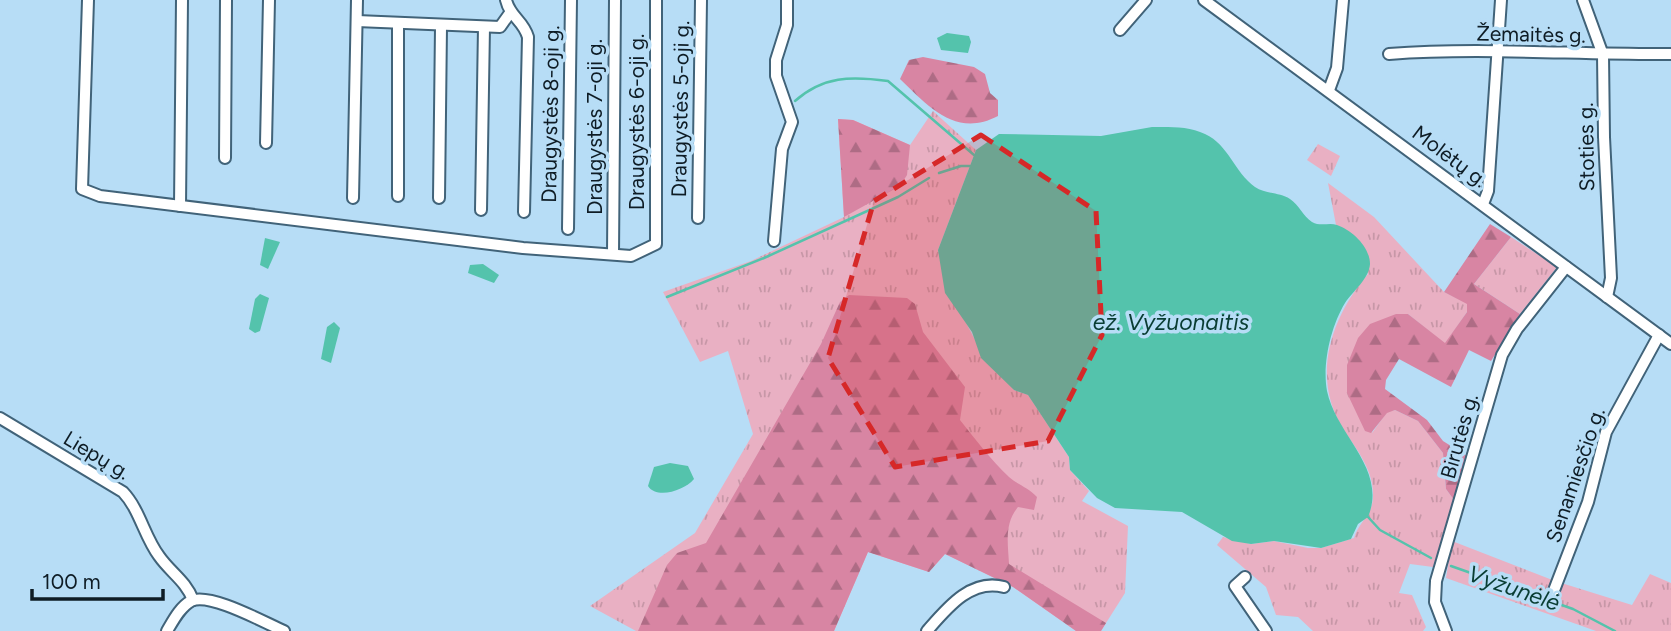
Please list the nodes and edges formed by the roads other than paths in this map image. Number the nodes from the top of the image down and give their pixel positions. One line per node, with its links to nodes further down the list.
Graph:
1 (88, 0): 34 (street)
2 (182, 0): 34 (street)
3 (226, 0): 29 (street)
4 (269, 0): 28 (street)
5 (357, 0): 18 (street)
6 (506, 0): 17 (street)
7 (571, 0): 38 (street, Draugystės 8-oji g.)
8 (615, 0): 40 (street, Draugystės 7-oji g.)
9 (656, 0): 40 (street, Draugystės 6-oji g.)
10 (701, 0): 37 (street, Draugystės 5-oji g.)
11 (787, 0): 39 (street)
12 (1146, 0): 22 (street)
13 (1204, 0): 27 (street, Molėtų g.)
14 (1343, 0): 27 (street)
15 (1501, 0): 24 (street)
16 (1583, 0): 26 (street, Stoties g.)
17 (510, 13): 21 (street); 36 (street)
18 (357, 21): 19 (street); 31 (street)
19 (398, 24): 20 (street); 30 (street)
20 (441, 27): 21 (street); 32 (street)
21 (484, 27): 35 (street)
22 (1120, 30)
23 (1389, 54): 24 (street, Žemaitės g.)
24 (1496, 54): 26 (street, Žemaitės g.); 33 (street)
25 (1671, 54): 26 (street, Žemaitės g.)
26 (1603, 55): 42 (street, Stoties g.)
27 (1329, 90): 33 (street, Molėtų g.)
28 (266, 143)
29 (225, 159)
30 (398, 196)
31 (353, 198)
32 (439, 198)
33 (1483, 204): 41 (street, Molėtų g.)
34 (180, 206): 40 (street)
35 (481, 210)
36 (524, 212)
37 (698, 218)
38 (568, 229)
39 (774, 241)
40 (613, 254)
41 (1566, 267): 42 (street, Molėtų g.); 54 (street, Birutės g.)
42 (1607, 297): 43 (street, Molėtų g.)
43 (1659, 335): 44 (street, Molėtų g.); 48 (street, Senamiesčio g.)
44 (1671, 344)
45 (0, 418): 49 (street, Liepų g.)
46 (1245, 578): 53 (street)
47 (1004, 587): 52 (street)
48 (1553, 593)
49 (193, 600): 50 (street); 51 (street)
50 (167, 631)
51 (284, 631)
52 (927, 631)
53 (1266, 631)
54 (1446, 631)

